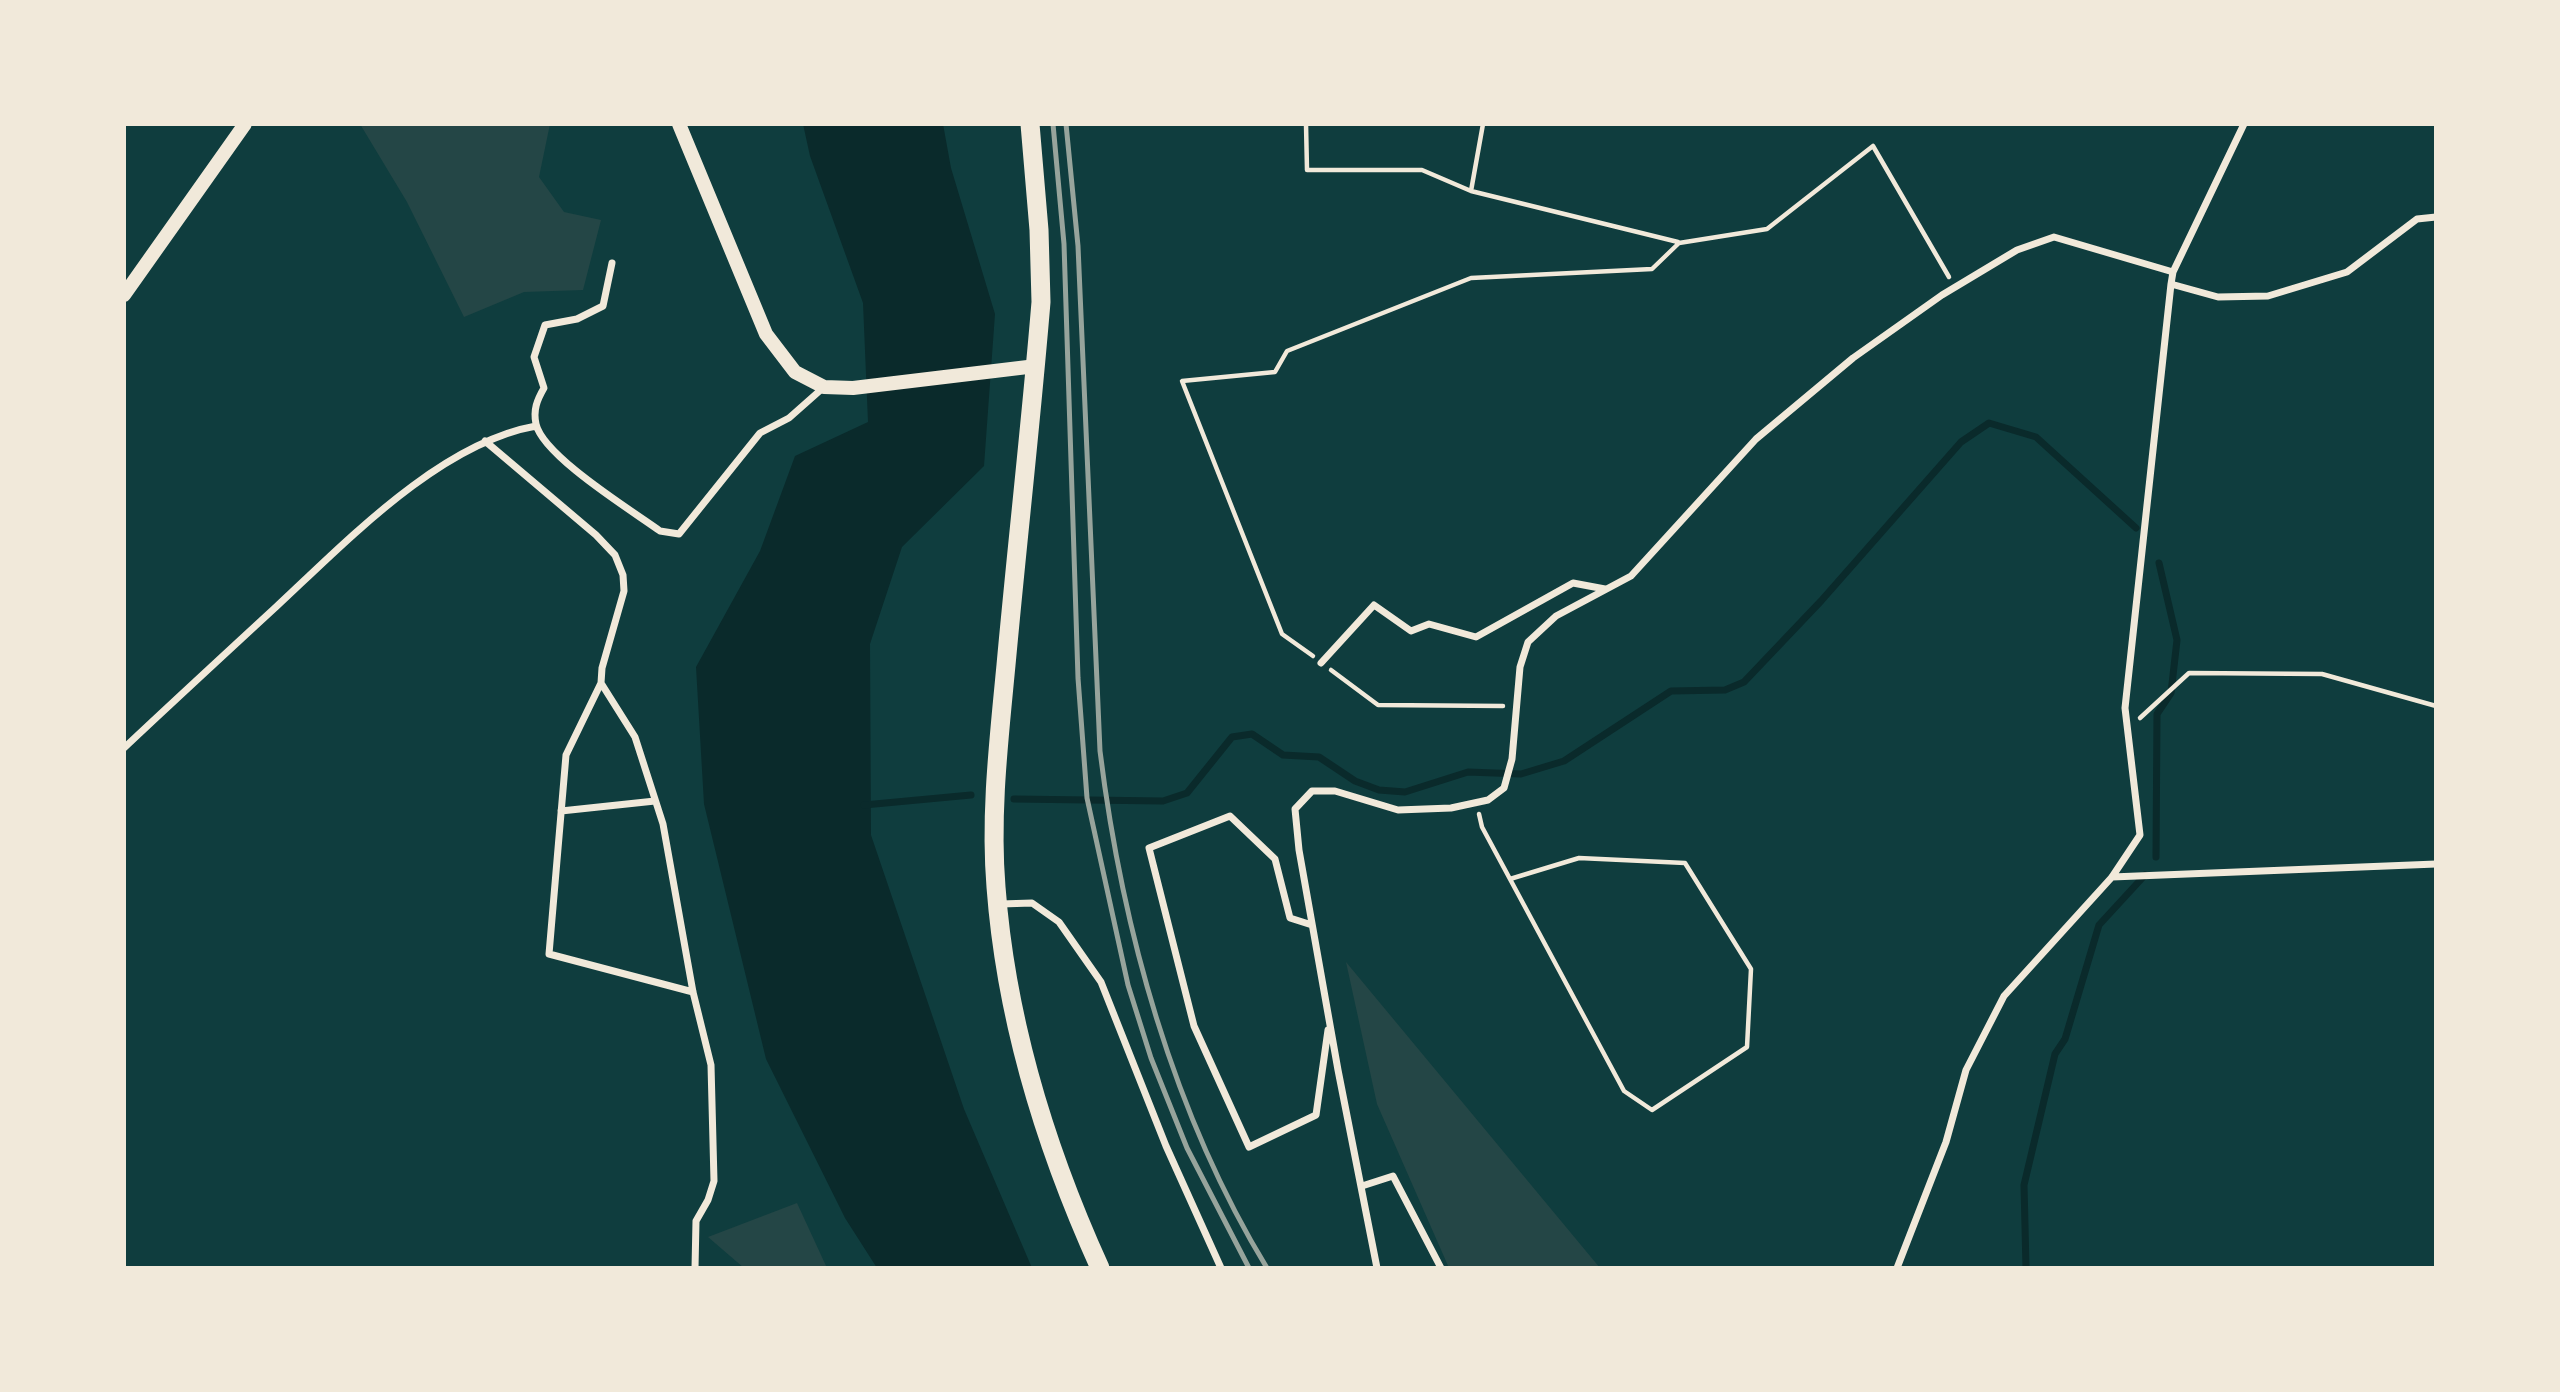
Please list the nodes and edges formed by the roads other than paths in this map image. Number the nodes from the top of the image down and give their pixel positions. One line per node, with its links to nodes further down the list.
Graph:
1 (245, 124): 9 (main road)
2 (679, 124): 11 (main road)
3 (1030, 124): 10 (highway)
4 (2244, 124): 7 (street)
5 (2436, 217): 8 (street)
6 (612, 263): 12 (street)
7 (2173, 272): 8 (street); 14 (street)
8 (2171, 284): 21 (street)
9 (124, 295)
10 (1036, 366): 11 (main road); 22 (highway)
11 (824, 387): 12 (street)
12 (536, 426): 13 (street)
13 (485, 441): 16 (street); 17 (street)
14 (1606, 589): 15 (street); 23 (street)
15 (1321, 663)
16 (601, 683): 18 (street); 19 (street)
17 (124, 748)
18 (655, 801): 19 (street); 24 (street)
19 (561, 811): 24 (street)
20 (2436, 864): 21 (street)
21 (2112, 877): 32 (street)
22 (998, 904): 28 (highway); 29 (street)
23 (1312, 925): 25 (street); 25 (street)
24 (693, 992): 27 (street)
25 (1329, 1023): 26 (street)
26 (1362, 1186): 30 (street); 31 (street)
27 (695, 1268)
28 (1100, 1268)
29 (1221, 1268)
30 (1377, 1268)
31 (1441, 1268)
32 (1896, 1268)

